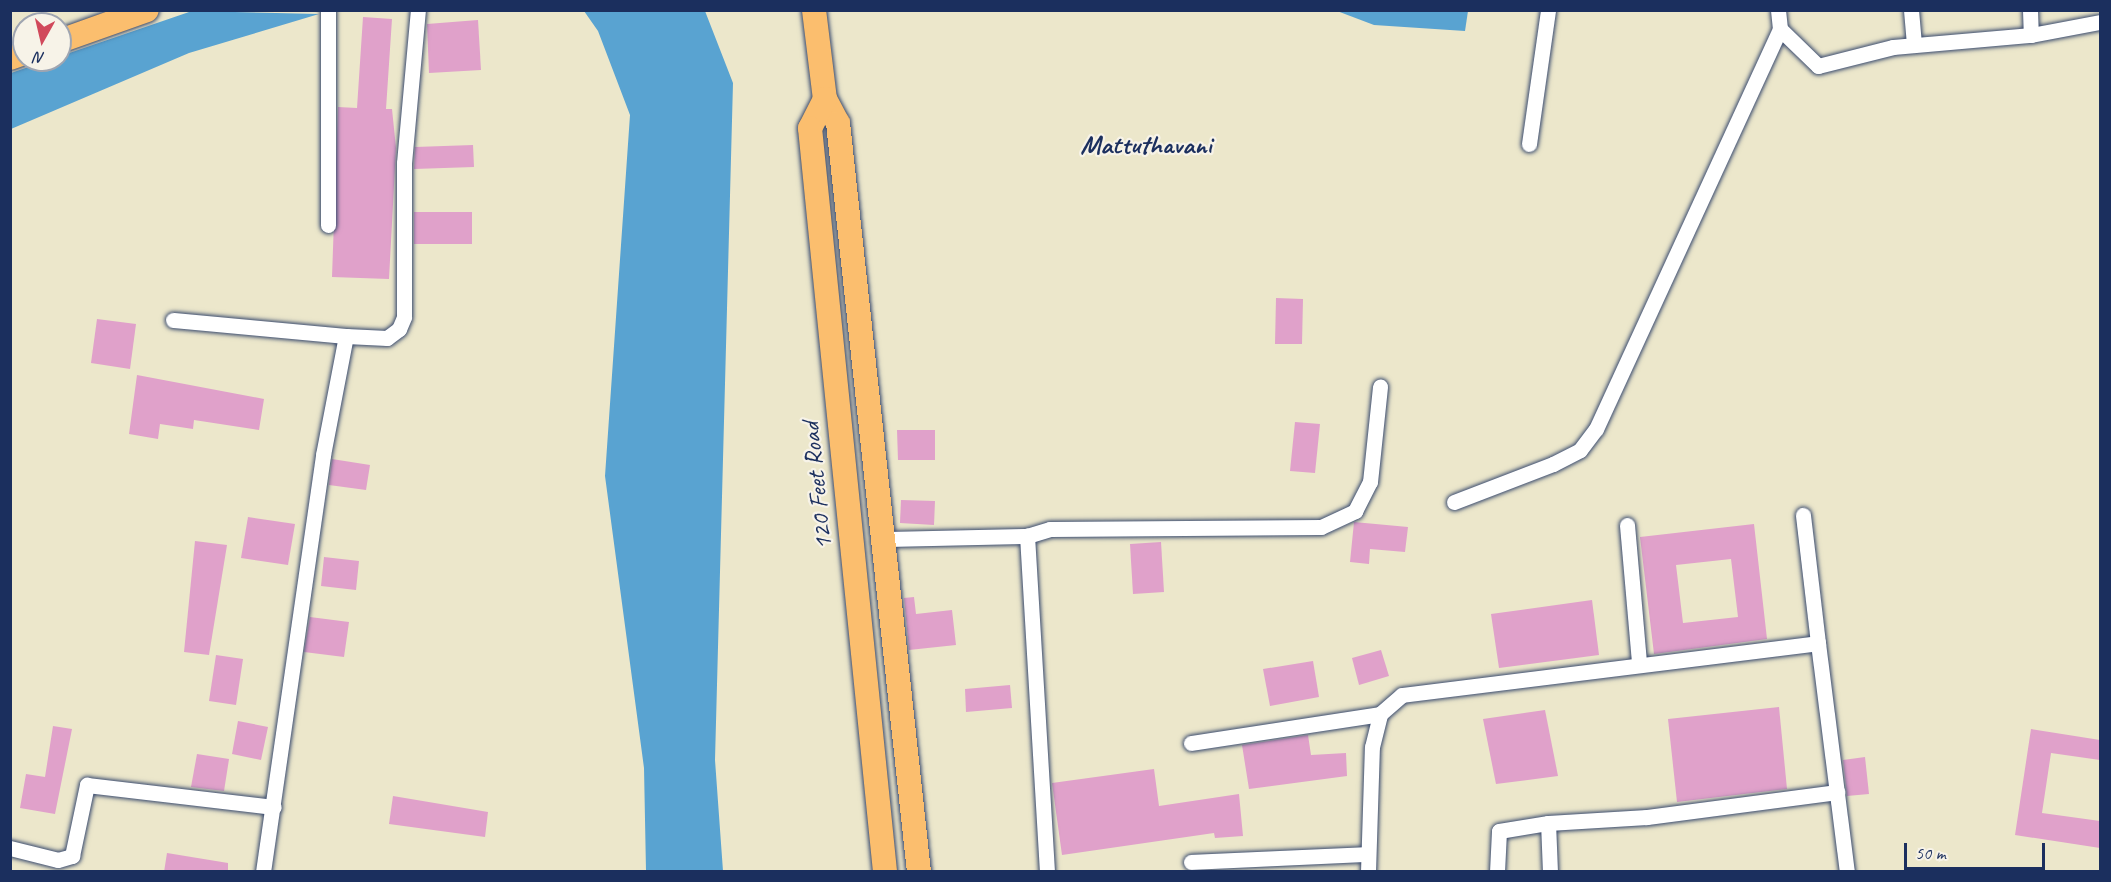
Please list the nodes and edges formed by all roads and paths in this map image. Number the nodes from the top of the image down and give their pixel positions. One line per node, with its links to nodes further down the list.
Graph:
1 (147, 10): 12 (main road)
2 (418, 10): 18 (street)
3 (814, 10): 14 (main road)
4 (1548, 10): 15 (street)
5 (1778, 10): 10 (street)
6 (1911, 10): 13 (street)
7 (2030, 10): 11 (street)
8 (328, 14): 16 (street)
9 (2100, 22): 11 (street)
10 (1780, 29): 13 (street); 20 (street)
11 (2031, 35): 13 (street)
12 (72, 37)
13 (1914, 45)
14 (825, 99): 24 (main road); 36 (main road, 120 Feet Road)
15 (1529, 144)
16 (328, 225)
17 (173, 320): 18 (street)
18 (346, 336): 30 (street)
19 (1380, 387): 23 (street)
20 (1454, 502)
21 (1803, 515): 25 (street)
22 (1627, 525): 26 (street)
23 (1027, 536): 24 (street); 38 (street)
24 (883, 539): 37 (main road)
25 (1818, 643): 26 (street); 29 (street)
26 (1639, 662): 27 (street)
27 (1380, 714): 28 (street); 33 (street)
28 (1191, 743)
29 (1838, 792): 31 (street); 42 (street)
30 (274, 807): 32 (street); 35 (street)
31 (1548, 823): 40 (street); 41 (street)
32 (10, 848)
33 (1368, 854): 34 (street); 39 (street)
34 (1191, 862)
35 (263, 872)
36 (885, 872)
37 (919, 872)
38 (1047, 872)
39 (1368, 872)
40 (1497, 872)
41 (1551, 872)
42 (1847, 872)

